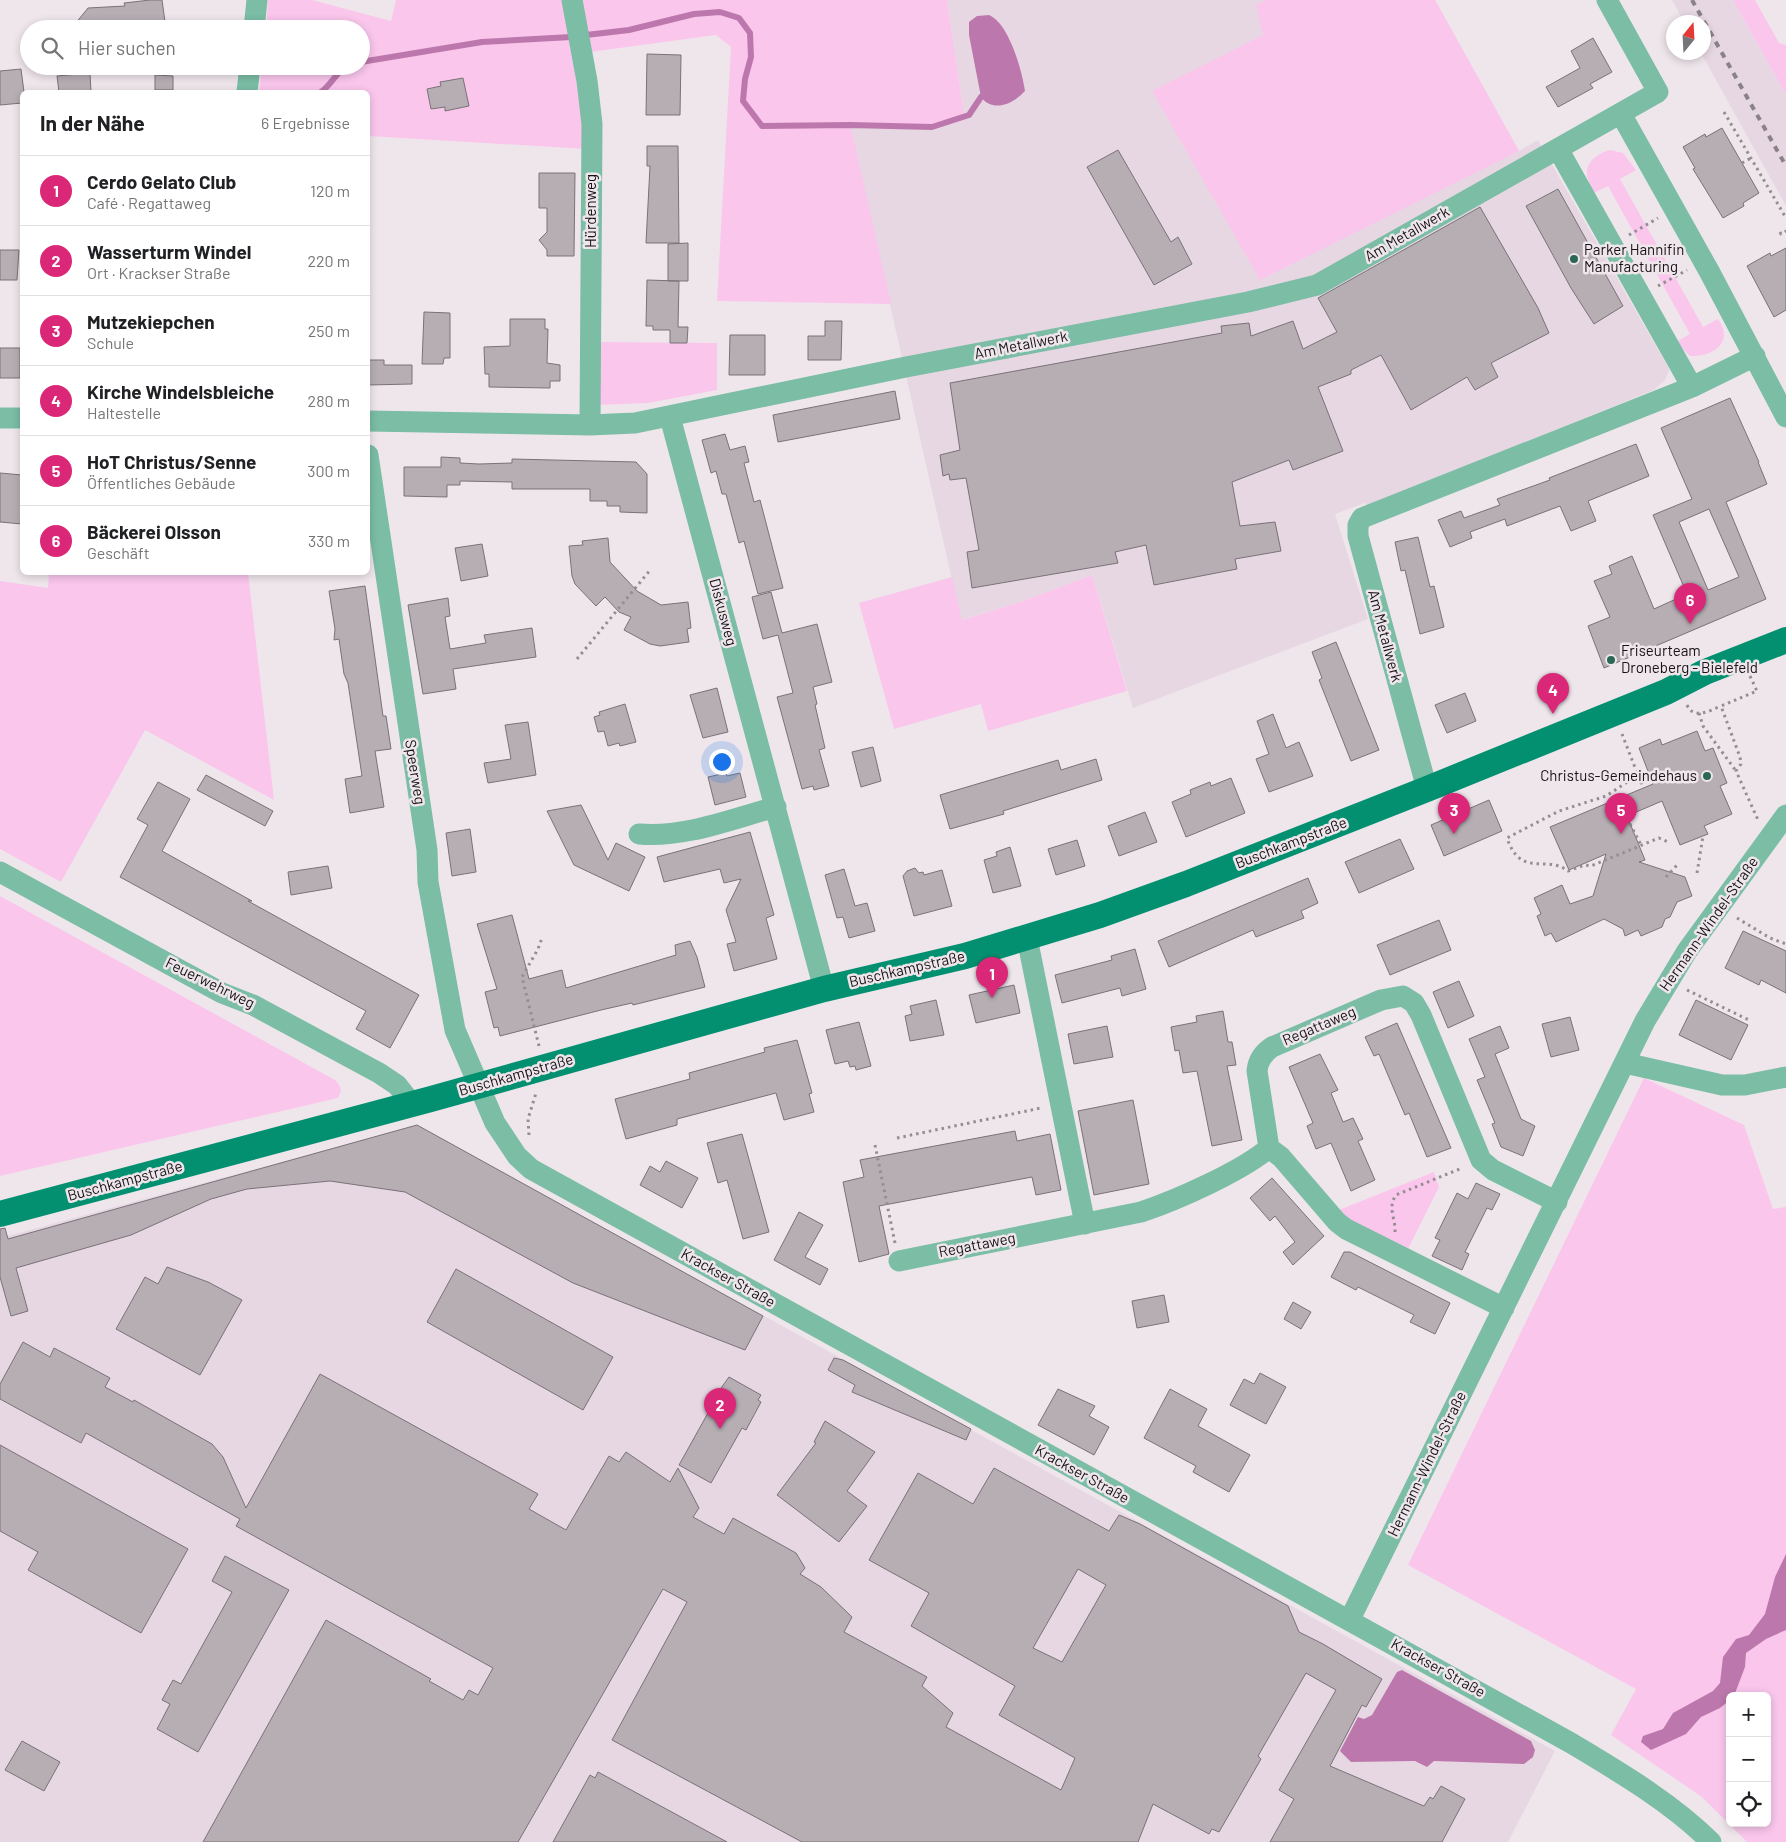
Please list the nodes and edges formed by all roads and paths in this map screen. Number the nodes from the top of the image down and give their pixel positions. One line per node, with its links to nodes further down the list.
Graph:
1 (257, 0): 4 (street)
2 (572, 0): 26 (street, Hürdenweg)
3 (1607, 0): 8 (street, Am Metallwerk)
4 (255, 20)
5 (249, 75): 6 (street)
6 (247, 90)
7 (1724, 112): 10 (path)
8 (1621, 114): 9 (street, Am Metallwerk); 19 (street)
9 (1558, 149): 20 (street); 21 (street, Am Metallwerk)
10 (1751, 158): 11 (path); 12 (path)
11 (1742, 163)
12 (1786, 218)
13 (1646, 224): 15 (path)
14 (1786, 231): 16 (path)
15 (1634, 232)
16 (1780, 232)
17 (1675, 276): 18 (path)
18 (1662, 283)
19 (1755, 356): 20 (street, Am Metallwerk); 22 (street)
20 (1692, 386): 39 (street, Am Metallwerk)
21 (670, 417): 26 (street); 40 (street, Diskusweg)
22 (1786, 417)
23 (0, 418): 24 (street)
24 (20, 418)
25 (370, 421): 26 (street)
26 (590, 424)
27 (370, 467): 63 (street, Speerweg)
28 (651, 569): 31 (path)
29 (1786, 640): 30 (main road, Buschkampstraße)
30 (1742, 658): 32 (main road, Buschkampstraße); 33 (path)
31 (578, 659)
32 (1679, 686): 34 (main road, Buschkampstraße); 35 (path)
33 (1721, 706): 35 (path); 36 (path)
34 (1614, 713): 37 (path); 39 (main road, Buschkampstraße)
35 (1699, 713): 36 (path)
36 (1736, 771): 44 (path)
37 (1638, 774): 38 (path); 41 (path)
38 (1651, 779)
39 (1427, 789): 55 (main road, Buschkampstraße)
40 (776, 807): 45 (street); 58 (street, Diskusweg)
41 (1551, 815): 42 (path); 48 (path)
42 (1554, 820)
43 (1630, 824): 48 (path)
44 (1780, 824): 53 (street, Hermann-Windel-Straße)
45 (639, 834)
46 (1703, 836): 51 (path)
47 (1668, 842): 48 (path)
48 (1641, 845)
49 (1678, 864): 52 (path)
50 (0, 872): 64 (street, Feuerwehrweg)
51 (1697, 874)
52 (1666, 877)
53 (1719, 907): 56 (path); 57 (street, Hermann-Windel-Straße)
54 (542, 938): 61 (path)
55 (1028, 938): 58 (main road, Buschkampstraße); 65 (street)
56 (1786, 944)
57 (1668, 982): 59 (path); 60 (street, Hermann-Windel-Straße)
58 (824, 989): 61 (main road, Buschkampstraße)
59 (1749, 1020)
60 (1625, 1063): 62 (street); 70 (street, Hermann-Windel-Straße)
61 (544, 1066): 63 (main road, Buschkampstraße)
62 (1786, 1077)
63 (478, 1085): 64 (main road, Buschkampstraße); 76 (street, Krackser Straße)
64 (412, 1104): 71 (main road, Buschkampstraße)
65 (1061, 1104): 66 (path); 72 (street)
66 (897, 1138)
67 (875, 1145): 74 (path)
68 (1269, 1148): 69 (street, Regattaweg); 72 (street, Regattaweg); 73 (street)
69 (1481, 1160): 70 (street); 73 (path)
70 (1557, 1202): 75 (street, Hermann-Windel-Straße)
71 (0, 1214)
72 (1085, 1224): 74 (street, Regattaweg)
73 (1388, 1250): 75 (street)
74 (899, 1261)
75 (1504, 1308): 76 (street, Hermann-Windel-Straße)
76 (1350, 1619): 77 (street, Krackser Straße)
77 (1711, 1842)

